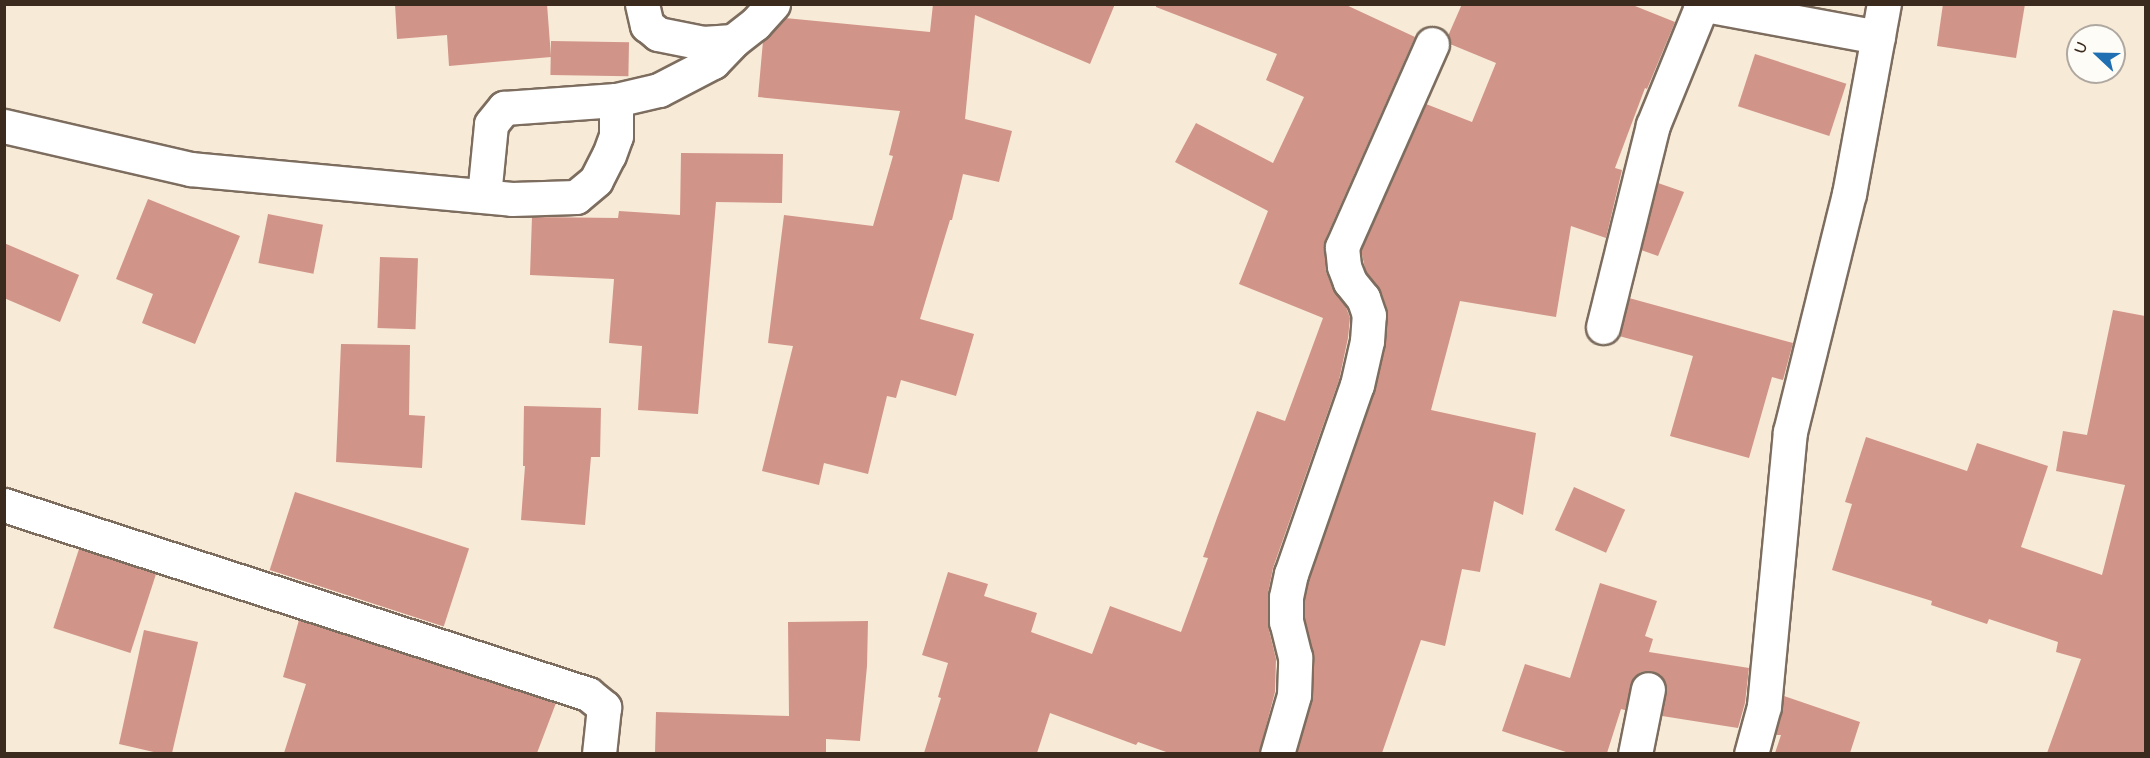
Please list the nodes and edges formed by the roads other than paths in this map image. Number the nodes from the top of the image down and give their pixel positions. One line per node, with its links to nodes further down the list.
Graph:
1 (642, 4): 6 (street)
2 (773, 4): 6 (street)
3 (1884, 4): 5 (street)
4 (1701, 5): 5 (street); 11 (street)
5 (1878, 37): 17 (street)
6 (733, 41): 8 (street)
7 (1432, 44): 15 (street)
8 (616, 100): 10 (street); 10 (street)
9 (4, 126): 10 (street)
10 (484, 196)
11 (1603, 327)
12 (4, 505): 14 (street)
13 (1648, 690): 16 (street)
14 (599, 753)
15 (1277, 753)
16 (1635, 753)
17 (1751, 753)

